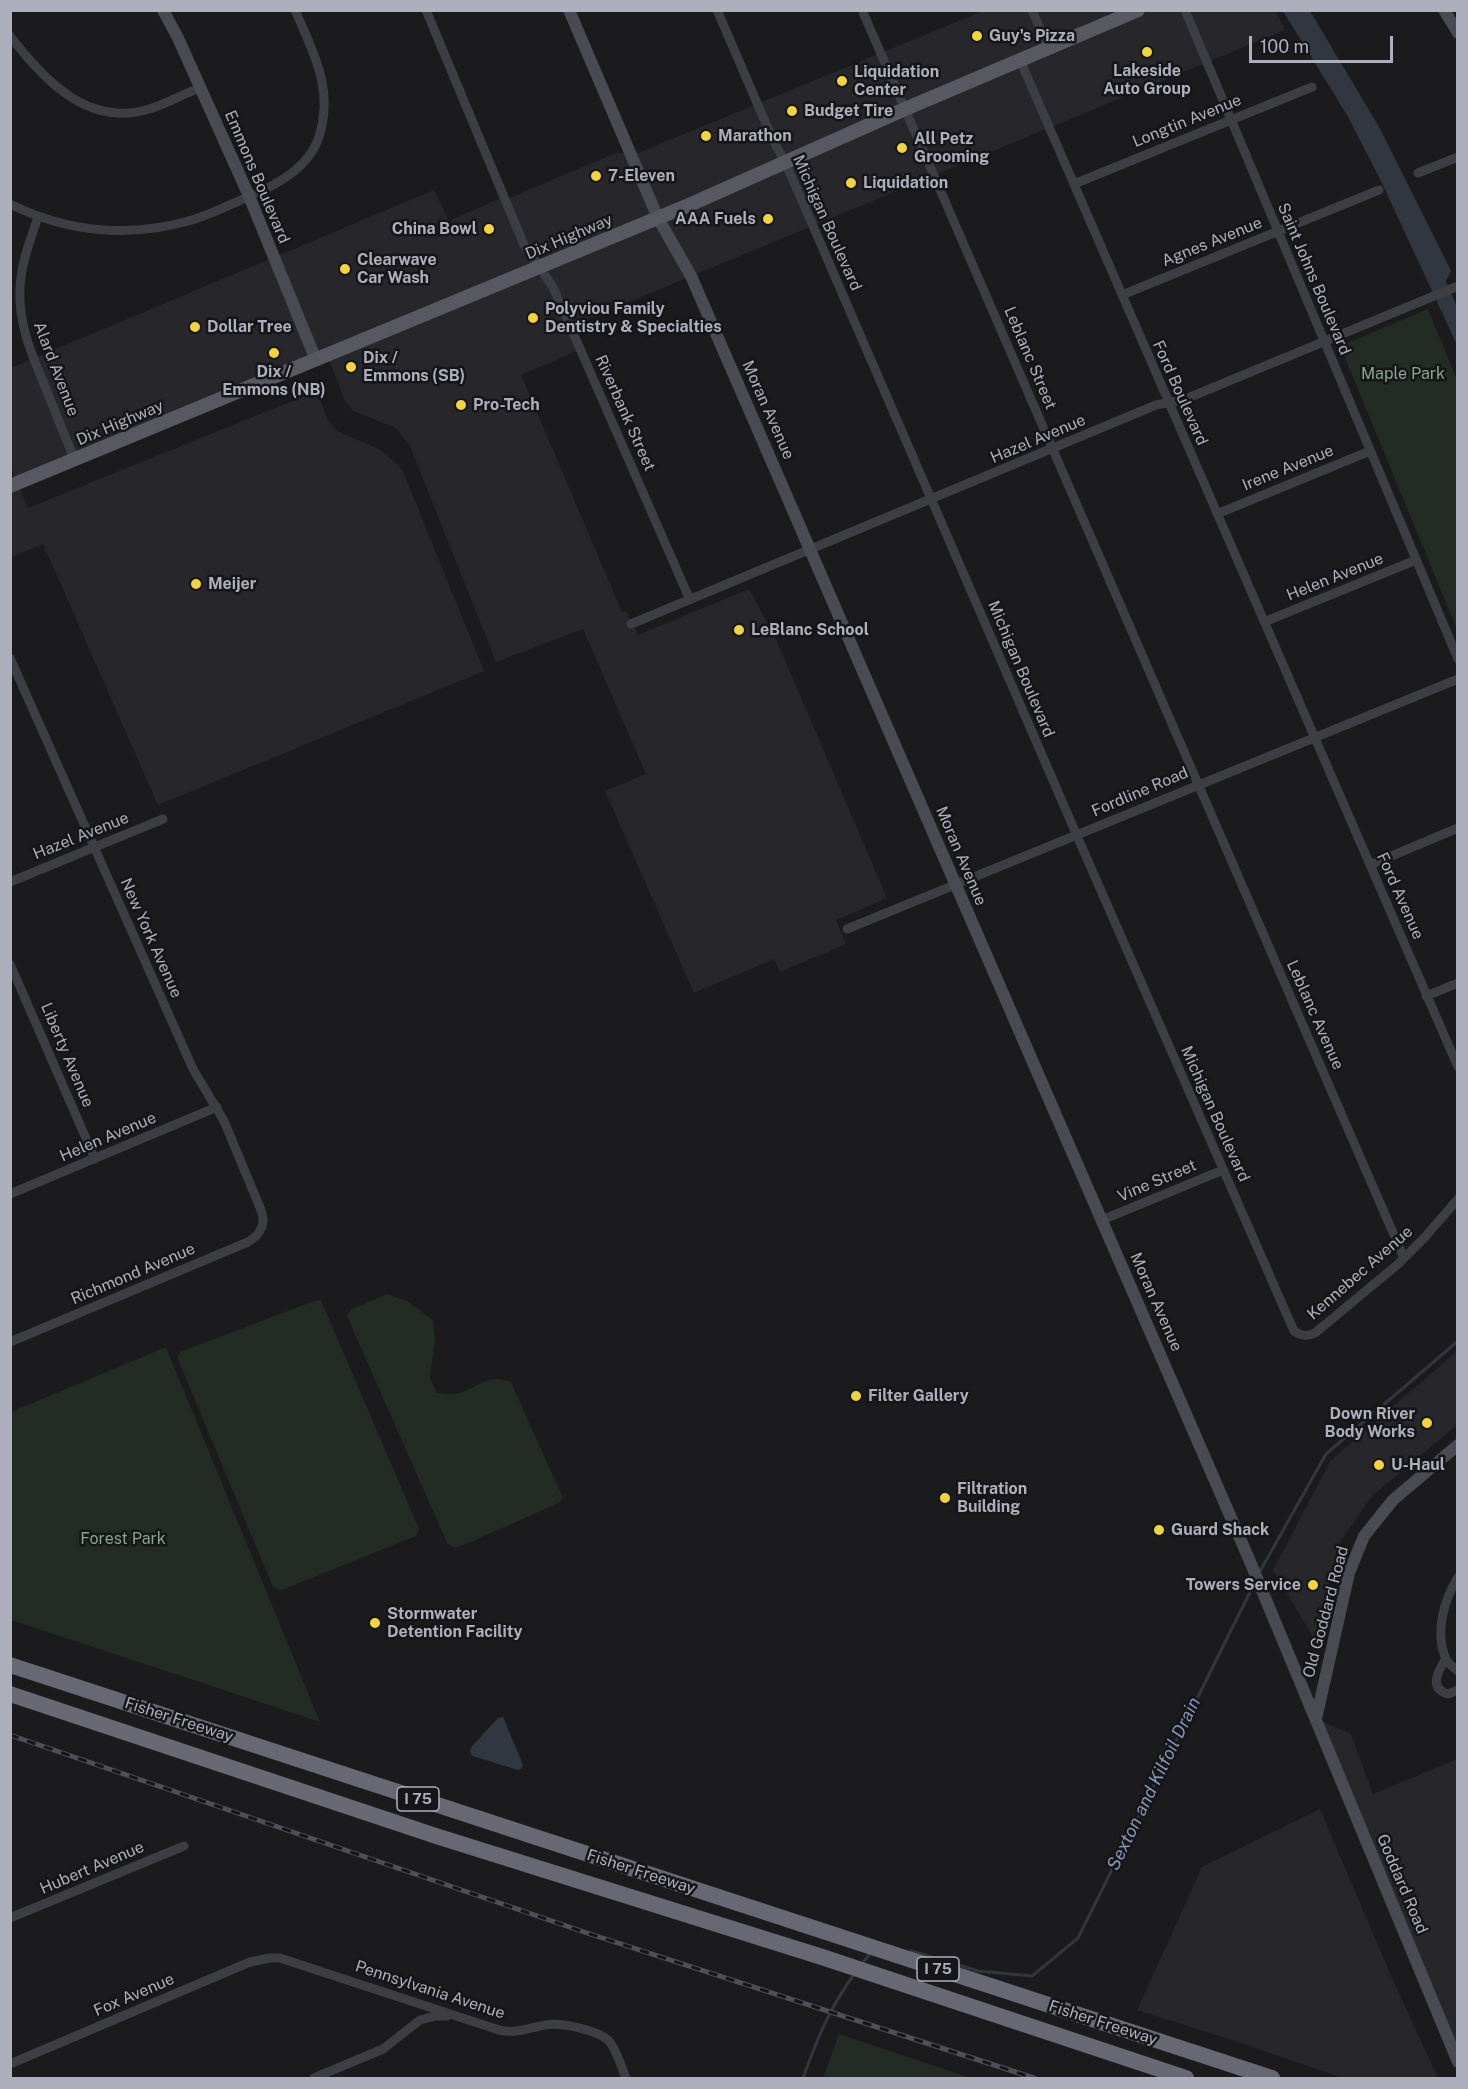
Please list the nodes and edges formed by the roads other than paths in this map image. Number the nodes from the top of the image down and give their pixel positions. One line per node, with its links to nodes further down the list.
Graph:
1 (163, 10): 16 (main road, Emmons Boulevard)
2 (295, 10): 24 (street)
3 (426, 10): 29 (street, Riverbank Street)
4 (569, 10): 27 (main road, Moran Avenue)
5 (717, 10): 20 (street, Michigan Boulevard)
6 (862, 10): 17 (street, Leblanc Street)
7 (1032, 10): 13 (street)
8 (1138, 10): 13 (main road, Dix Highway)
9 (1185, 10): 18 (street, Saint Johns Boulevard)
10 (1444, 10): 11 (main road)
11 (1456, 28)
12 (10, 36): 16 (street)
13 (1048, 48): 14 (main road, Dix Highway)
14 (1020, 60): 17 (main road, Dix Highway); 22 (street, Ford Boulevard)
15 (1312, 87): 18 (street, Longtin Avenue)
16 (200, 88): 24 (main road, Emmons Boulevard)
17 (905, 109): 20 (main road, Dix Highway); 35 (street, Leblanc Street)
18 (1231, 119): 22 (street, Longtin Avenue); 28 (street, Saint Johns Boulevard)
19 (1458, 157): 21 (street)
20 (785, 162): 27 (main road, Dix Highway); 39 (street, Michigan Boulevard)
21 (1418, 173)
22 (1074, 184): 31 (street, Ford Boulevard)
23 (1379, 190): 28 (street, Agnes Avenue)
24 (249, 196): 26 (street); 33 (main road, Emmons Boulevard)
25 (10, 204): 26 (street)
26 (38, 217): 37 (street, Alard Avenue)
27 (658, 218): 29 (main road, Dix Highway); 41 (main road, Moran Avenue)
28 (1278, 231): 31 (street, Agnes Avenue); 32 (street, Saint Johns Boulevard)
29 (540, 267): 33 (main road, Dix Highway); 43 (street, Riverbank Street)
30 (1456, 286): 32 (street, Hazel Avenue)
31 (1122, 296): 34 (street, Ford Boulevard)
32 (1324, 342): 34 (street, Hazel Avenue); 36 (street, Saint Johns Boulevard)
33 (316, 360): 37 (main road, Dix Highway)
34 (1168, 403): 35 (street, Hazel Avenue); 40 (street, Ford Boulevard)
35 (1053, 449): 39 (street, Hazel Avenue); 50 (street, Leblanc Street)
36 (1370, 451): 40 (street, Irene Avenue); 42 (street, Saint Johns Boulevard)
37 (75, 460): 38 (main road, Dix Highway)
38 (10, 486)
39 (932, 500): 41 (street, Hazel Avenue); 53 (street, Michigan Boulevard)
40 (1217, 514): 44 (street, Ford Boulevard)
41 (810, 550): 43 (street, Hazel Avenue); 57 (main road, Moran Avenue)
42 (1416, 560): 44 (street, Helen Avenue); 47 (street, Saint Johns Boulevard)
43 (690, 600): 45 (street, Hazel Avenue)
44 (1264, 622): 49 (street, Ford Boulevard)
45 (631, 624)
46 (10, 658): 54 (street, New York Avenue)
47 (1458, 659)
48 (1458, 679): 49 (street, Fordline Road)
49 (1313, 737): 50 (street, Fordline Road); 55 (street, Ford Avenue)
50 (1198, 785): 53 (street, Fordline Road); 70 (street, Leblanc Avenue)
51 (163, 819): 54 (street, Hazel Avenue)
52 (1458, 828): 55 (street)
53 (1077, 835): 57 (street, Fordline Road); 65 (street, Michigan Boulevard)
54 (94, 846): 56 (street, Hazel Avenue); 63 (street, New York Avenue)
55 (1370, 865): 61 (street, Ford Avenue)
56 (10, 882)
57 (956, 885): 58 (street, Fordline Road); 68 (main road, Moran Avenue)
58 (847, 929)
59 (10, 964): 64 (street, Liberty Avenue)
60 (1458, 983): 61 (street)
61 (1426, 996): 62 (street, Ford Avenue)
62 (1458, 1067)
63 (217, 1107): 64 (street, Helen Avenue); 69 (street, New York Avenue)
64 (95, 1159): 66 (street, Helen Avenue)
65 (1223, 1170): 68 (street, Vine Street); 71 (street, Michigan Boulevard)
66 (10, 1194)
67 (1458, 1199): 70 (street, Kennebec Avenue)
68 (1102, 1220): 80 (main road, Moran Avenue)
69 (262, 1228): 72 (street, Richmond Avenue)
70 (1404, 1258): 71 (street, Kennebec Avenue)
71 (1302, 1335)
72 (10, 1342)
73 (1458, 1445): 80 (main road, Old Goddard Road)
74 (1458, 1577): 75 (street)
75 (1445, 1660): 77 (street); 78 (street)
76 (10, 1665): 90 (highway, Fisher Freeway / I 75)
77 (1458, 1671)
78 (1458, 1690)
79 (10, 1694): 89 (highway, Fisher Freeway / I 75)
80 (1316, 1719): 85 (main road, Goddard Road)
81 (184, 1846): 82 (street, Hubert Avenue)
82 (10, 1918)
83 (270, 1958): 84 (street, Pennsylvania Avenue); 86 (street, Fox Avenue)
84 (462, 2018): 87 (street); 88 (street, Pennsylvania Avenue)
85 (1458, 2062)
86 (10, 2064)
87 (314, 2079)
88 (626, 2079)
89 (1186, 2079)
90 (1272, 2079)

